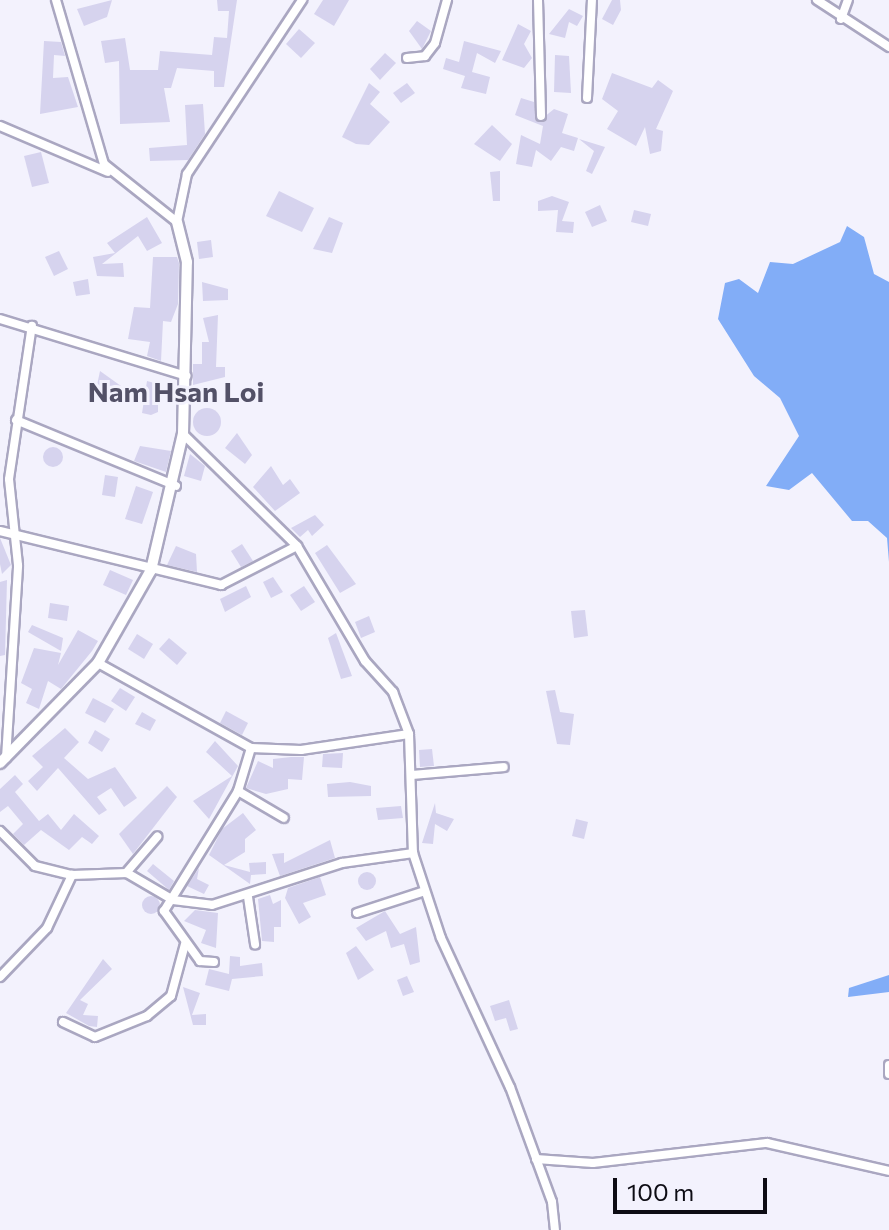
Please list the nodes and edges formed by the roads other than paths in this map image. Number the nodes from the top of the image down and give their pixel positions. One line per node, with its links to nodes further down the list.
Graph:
1 (56, 0): 14 (street)
2 (302, 0): 15 (street)
3 (447, 0): 10 (street)
4 (538, 0): 12 (street)
5 (592, 0): 11 (street)
6 (817, 0): 8 (street)
7 (848, 0): 8 (street)
8 (841, 19): 9 (street)
9 (889, 47)
10 (407, 58)
11 (587, 98)
12 (541, 116)
13 (0, 126): 14 (street)
14 (123, 180): 15 (street)
15 (177, 222): 18 (street)
16 (0, 319): 17 (street)
17 (32, 326): 18 (street); 19 (street)
18 (187, 376): 20 (street)
19 (16, 420): 21 (street); 23 (street)
20 (183, 434): 21 (street); 24 (street)
21 (176, 486): 25 (street)
22 (0, 531): 23 (street)
23 (12, 539): 25 (street); 29 (street)
24 (297, 546): 25 (street); 27 (street)
25 (151, 570): 26 (street)
26 (98, 663): 28 (street); 29 (street)
27 (409, 734): 28 (street); 31 (street)
28 (251, 748): 32 (street)
29 (3, 761)
30 (504, 767): 31 (street)
31 (413, 775): 36 (street)
32 (238, 791): 33 (street); 41 (street)
33 (284, 818)
34 (0, 831): 38 (street)
35 (157, 837): 37 (street)
36 (413, 853): 39 (street); 40 (street)
37 (126, 873): 38 (street); 41 (street)
38 (72, 875): 46 (street)
39 (425, 891): 42 (street); 50 (street)
40 (248, 897): 41 (street); 44 (street)
41 (173, 900): 43 (street)
42 (357, 913)
43 (185, 944): 45 (street); 47 (street)
44 (255, 944)
45 (214, 962)
46 (0, 977)
47 (63, 1022)
48 (889, 1065): 49 (street)
49 (889, 1074)
50 (536, 1159): 51 (street); 52 (street)
51 (889, 1171)
52 (555, 1230)

